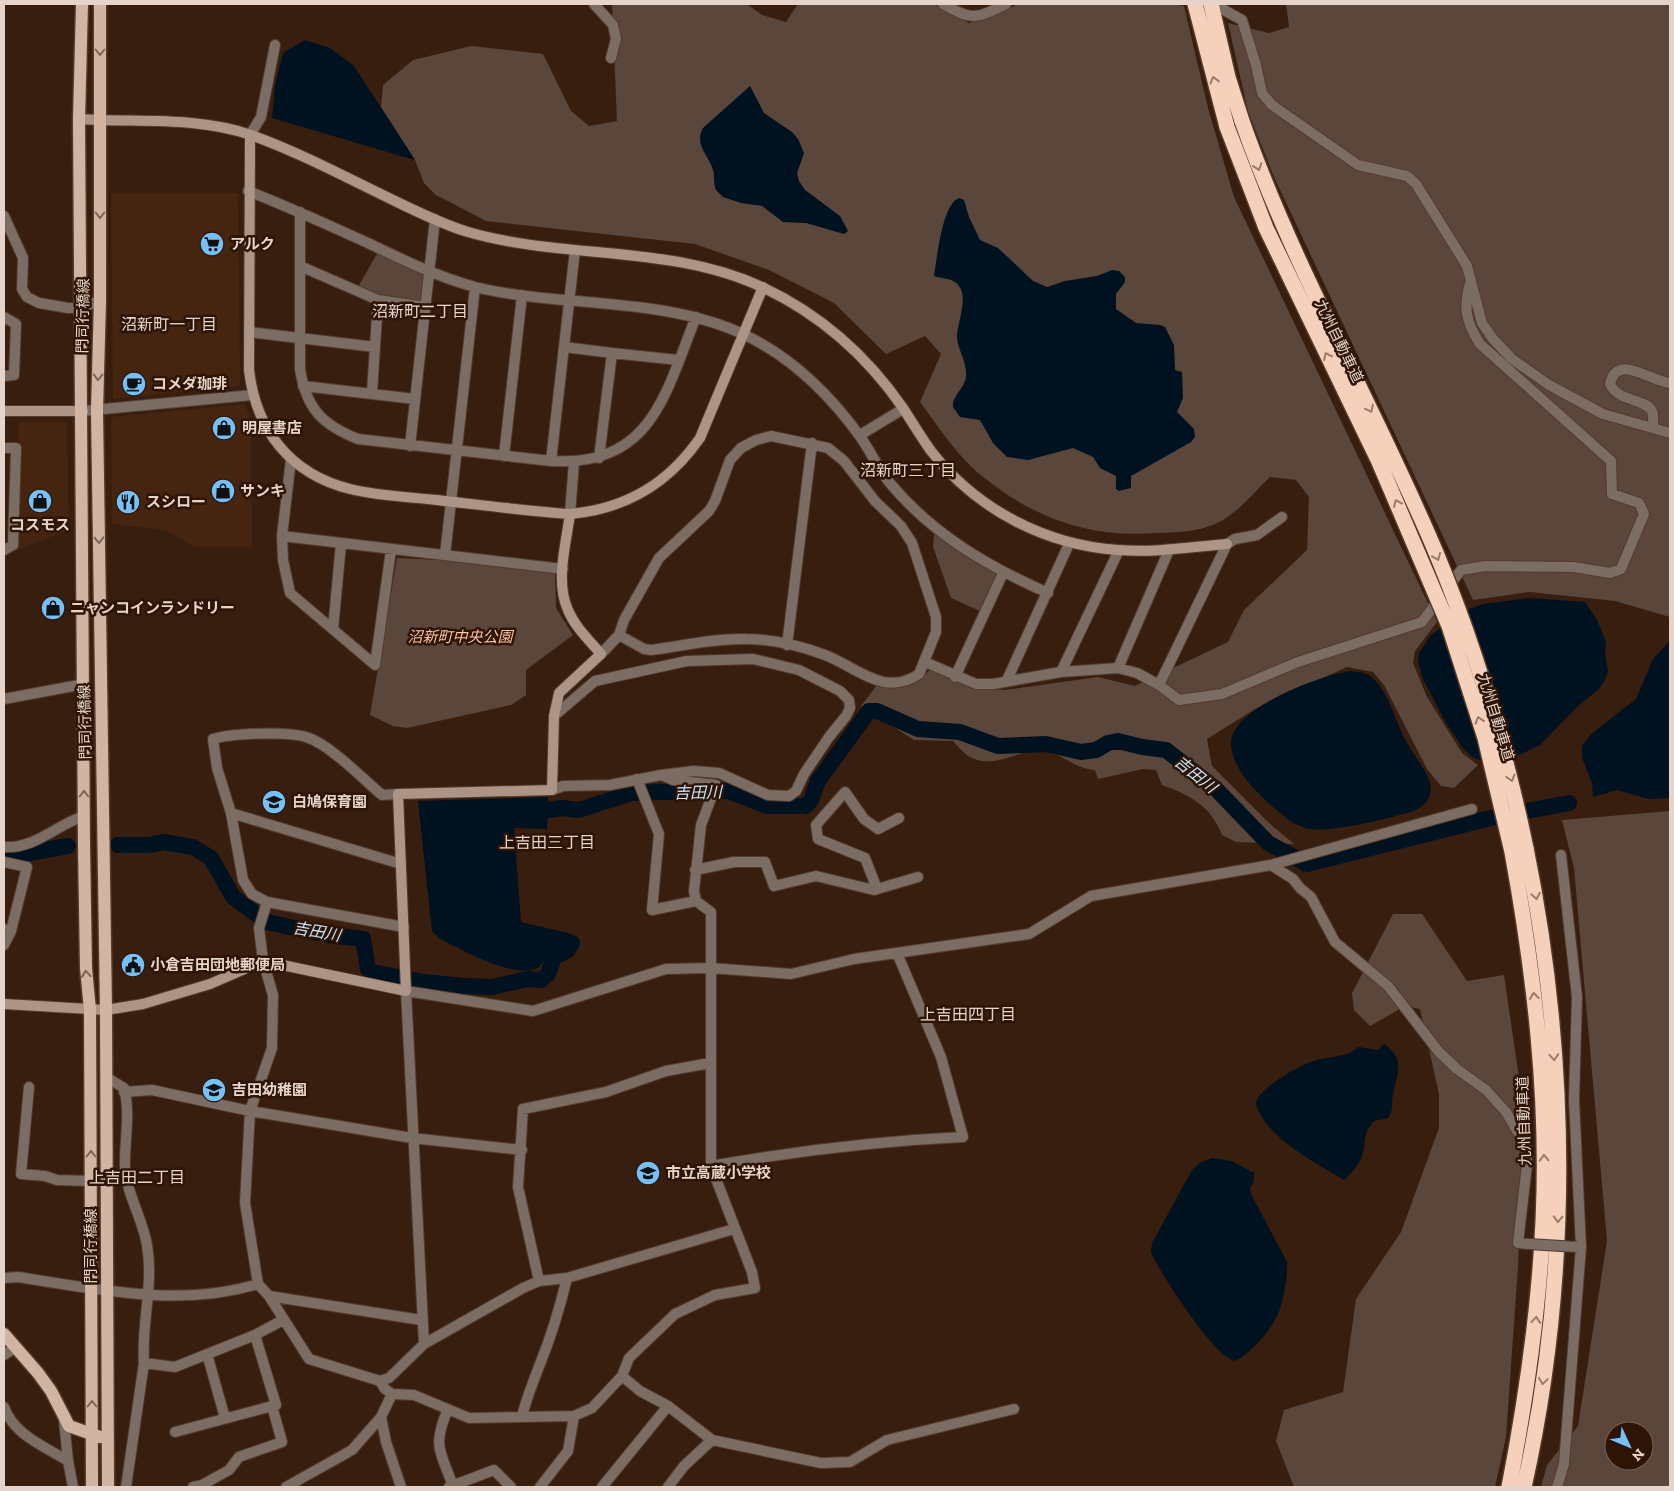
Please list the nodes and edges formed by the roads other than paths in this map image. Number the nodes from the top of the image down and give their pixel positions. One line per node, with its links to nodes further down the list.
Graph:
1 (82, 4): 10 (main road, 門司行橋線)
2 (100, 4): 11 (main road, 門司行橋線, one-way to 11)
3 (594, 4): 9 (street)
4 (943, 4): 5 (street)
5 (1006, 4)
6 (1196, 4): 99 (highway, 九州自動車道, one-way to 6, bridge)
7 (1217, 6): 20 (street); 99 (highway, 九州自動車道, one-way to 99, bridge)
8 (275, 45): 12 (street)
9 (612, 58)
10 (79, 119): 11 (street); 28 (main road, 門司行橋線)
11 (100, 121): 12 (street); 24 (main road, 門司行橋線, one-way to 24)
12 (250, 135): 13 (street); 16 (street)
13 (248, 191): 14 (street); 31 (street)
14 (300, 212): 18 (street); 19 (street)
15 (4, 216): 28 (street)
16 (435, 219): 17 (street); 19 (street)
17 (574, 250): 22 (street); 26 (street)
18 (300, 266): 25 (street); 33 (street)
19 (430, 272): 21 (street); 27 (street)
20 (1471, 280): 50 (street); 87 (street)
21 (475, 287): 23 (street); 56 (street)
22 (763, 288): 32 (street); 46 (street)
23 (522, 295): 26 (street); 57 (street)
24 (100, 300): 28 (street); 49 (main road, 門司行橋線, one-way to 49)
25 (378, 300): 27 (street); 34 (street)
26 (568, 302): 30 (street); 35 (street)
27 (426, 307): 45 (street)
28 (82, 308): 48 (main road, 門司行橋線)
29 (4, 317): 37 (street)
30 (696, 317): 32 (street); 39 (street)
31 (249, 332): 33 (street); 44 (street)
32 (745, 335): 52 (street); 63 (street)
33 (300, 339): 34 (street); 42 (street)
34 (375, 347): 43 (street)
35 (564, 347): 38 (street); 60 (street)
36 (4, 348): 37 (street)
37 (15, 348): 40 (street)
38 (612, 353): 39 (street); 58 (street)
39 (678, 360): 58 (street)
40 (4, 376)
41 (1670, 383): 50 (street)
42 (302, 386): 43 (street); 54 (street)
43 (372, 393): 45 (street)
44 (252, 394): 49 (street); 59 (street)
45 (415, 399): 54 (street)
46 (903, 409): 52 (street); 67 (street)
47 (4, 411): 48 (street)
48 (83, 411): 49 (street); 86 (main road, 門司行橋線)
49 (97, 411): 118 (main road, 門司行橋線, one-way to 118)
50 (1653, 427): 51 (street)
51 (1670, 433)
52 (860, 435): 75 (street)
53 (812, 444): 78 (street); 79 (street); 81 (street)
54 (410, 446): 56 (street)
55 (4, 448): 69 (street)
56 (457, 451): 57 (street); 62 (street)
57 (504, 456): 60 (street)
58 (599, 458): 61 (street)
59 (291, 459): 62 (street); 65 (street)
60 (551, 461): 61 (street)
61 (574, 462): 63 (street)
62 (451, 502): 63 (street); 73 (street)
63 (570, 514): 74 (street)
64 (1282, 517): 68 (street)
65 (282, 536): 66 (street); 77 (street)
66 (341, 544): 70 (street); 77 (street)
67 (1069, 544): 71 (street); 76 (street)
68 (1227, 544): 72 (street); 87 (street)
69 (4, 550)
70 (391, 550): 73 (street); 77 (street)
71 (1119, 550): 72 (street); 83 (street)
72 (1169, 550): 82 (street)
73 (446, 554): 74 (street)
74 (563, 569): 80 (street)
75 (1003, 573): 76 (street); 84 (street)
76 (1048, 593): 85 (street)
77 (333, 629)
78 (618, 635): 79 (street); 80 (street)
79 (787, 645): 81 (street)
80 (601, 654): 89 (street)
81 (925, 662): 84 (street)
82 (1118, 668): 83 (street); 87 (street)
83 (1061, 672): 85 (street)
84 (956, 677): 85 (street)
85 (1006, 680)
86 (84, 684): 88 (street); 96 (main road, 門司行橋線, one-way to 86)
87 (1159, 685)
88 (4, 699)
89 (554, 716): 90 (street); 92 (street)
90 (661, 775): 91 (street); 104 (street)
91 (637, 779): 92 (street); 107 (street)
92 (552, 790): 93 (street)
93 (398, 794): 95 (street); 102 (street)
94 (1472, 809): 103 (street)
95 (231, 814): 102 (street); 108 (street)
96 (84, 816): 98 (street); 117 (main road, 門司行橋線, one-way to 96)
97 (899, 818): 106 (street)
98 (4, 847)
99 (1519, 850): 178 (highway, 九州自動車道, one-way to 99); 179 (highway, 九州自動車道, one-way to 179)
100 (1560, 854): 129 (street)
101 (4, 862): 110 (street)
102 (401, 864): 109 (street)
103 (1271, 865): 112 (street); 129 (street, bridge)
104 (695, 870): 106 (street); 107 (street)
105 (918, 877): 106 (street)
106 (877, 889)
107 (696, 901): 114 (street)
108 (267, 902): 109 (street); 113 (street)
109 (404, 927): 115 (street)
110 (7, 930): 111 (street)
111 (4, 945)
112 (897, 953): 114 (street); 126 (street)
113 (263, 961): 115 (street); 118 (street); 123 (street)
114 (710, 968): 115 (street); 119 (street)
115 (406, 992): 124 (street)
116 (4, 1004): 117 (street)
117 (90, 1010): 118 (street); 127 (main road, 門司行橋線, one-way to 117)
118 (106, 1010): 120 (main road, 門司行橋線)
119 (710, 1063): 125 (street); 126 (street)
120 (106, 1077): 122 (street); 135 (main road, 門司行橋線)
121 (29, 1087): 127 (street)
122 (124, 1092): 123 (street); 136 (street)
123 (250, 1111): 124 (street); 133 (street)
124 (412, 1138): 125 (street); 139 (street)
125 (522, 1150): 132 (street)
126 (711, 1166): 128 (street)
127 (91, 1181): 134 (main road, 門司行橋線)
128 (734, 1229): 131 (street); 147 (street)
129 (1579, 1247): 180 (street)
130 (4, 1278): 134 (street)
131 (567, 1278): 132 (street); 155 (street)
132 (539, 1281): 142 (street)
133 (258, 1284): 136 (street); 137 (street)
134 (91, 1288): 135 (street); 162 (main road, 門司行橋線, one-way to 134)
135 (107, 1291): 136 (street); 163 (main road, 門司行橋線)
136 (149, 1295): 146 (street)
137 (269, 1296): 138 (street); 139 (street)
138 (283, 1320): 141 (street); 148 (street)
139 (421, 1320): 142 (street)
140 (4, 1334): 143 (main road)
141 (254, 1335): 144 (street); 150 (street)
142 (424, 1344): 148 (street)
143 (16, 1347): 145 (street); 160 (main road)
144 (207, 1354): 146 (street); 158 (street)
145 (4, 1355)
146 (144, 1363): 170 (street)
147 (622, 1376): 151 (street); 156 (street)
148 (380, 1381): 149 (street)
149 (392, 1394): 153 (street); 157 (street)
150 (272, 1406): 158 (street); 171 (street)
151 (668, 1406): 164 (street); 176 (street)
152 (4, 1407): 159 (street)
153 (448, 1409): 155 (street); 166 (street)
154 (1014, 1409): 164 (street)
155 (522, 1416): 156 (street)
156 (574, 1416): 175 (street)
157 (382, 1417): 172 (street); 173 (street)
158 (225, 1418): 161 (street)
159 (6, 1420): 165 (street)
160 (64, 1420): 162 (main road); 165 (street)
161 (175, 1432)
162 (92, 1434): 163 (main road); 168 (main road, 門司行橋線)
163 (107, 1439): 169 (main road, 門司行橋線)
164 (712, 1440): 177 (street)
165 (68, 1461): 167 (street)
166 (451, 1486): 174 (street)
167 (73, 1487)
168 (92, 1487)
169 (108, 1487)
170 (126, 1487)
171 (192, 1487)
172 (286, 1487)
173 (401, 1487)
174 (511, 1487)
175 (540, 1487)
176 (602, 1487)
177 (668, 1487)
178 (1509, 1487)
179 (1524, 1487)
180 (1557, 1487)

